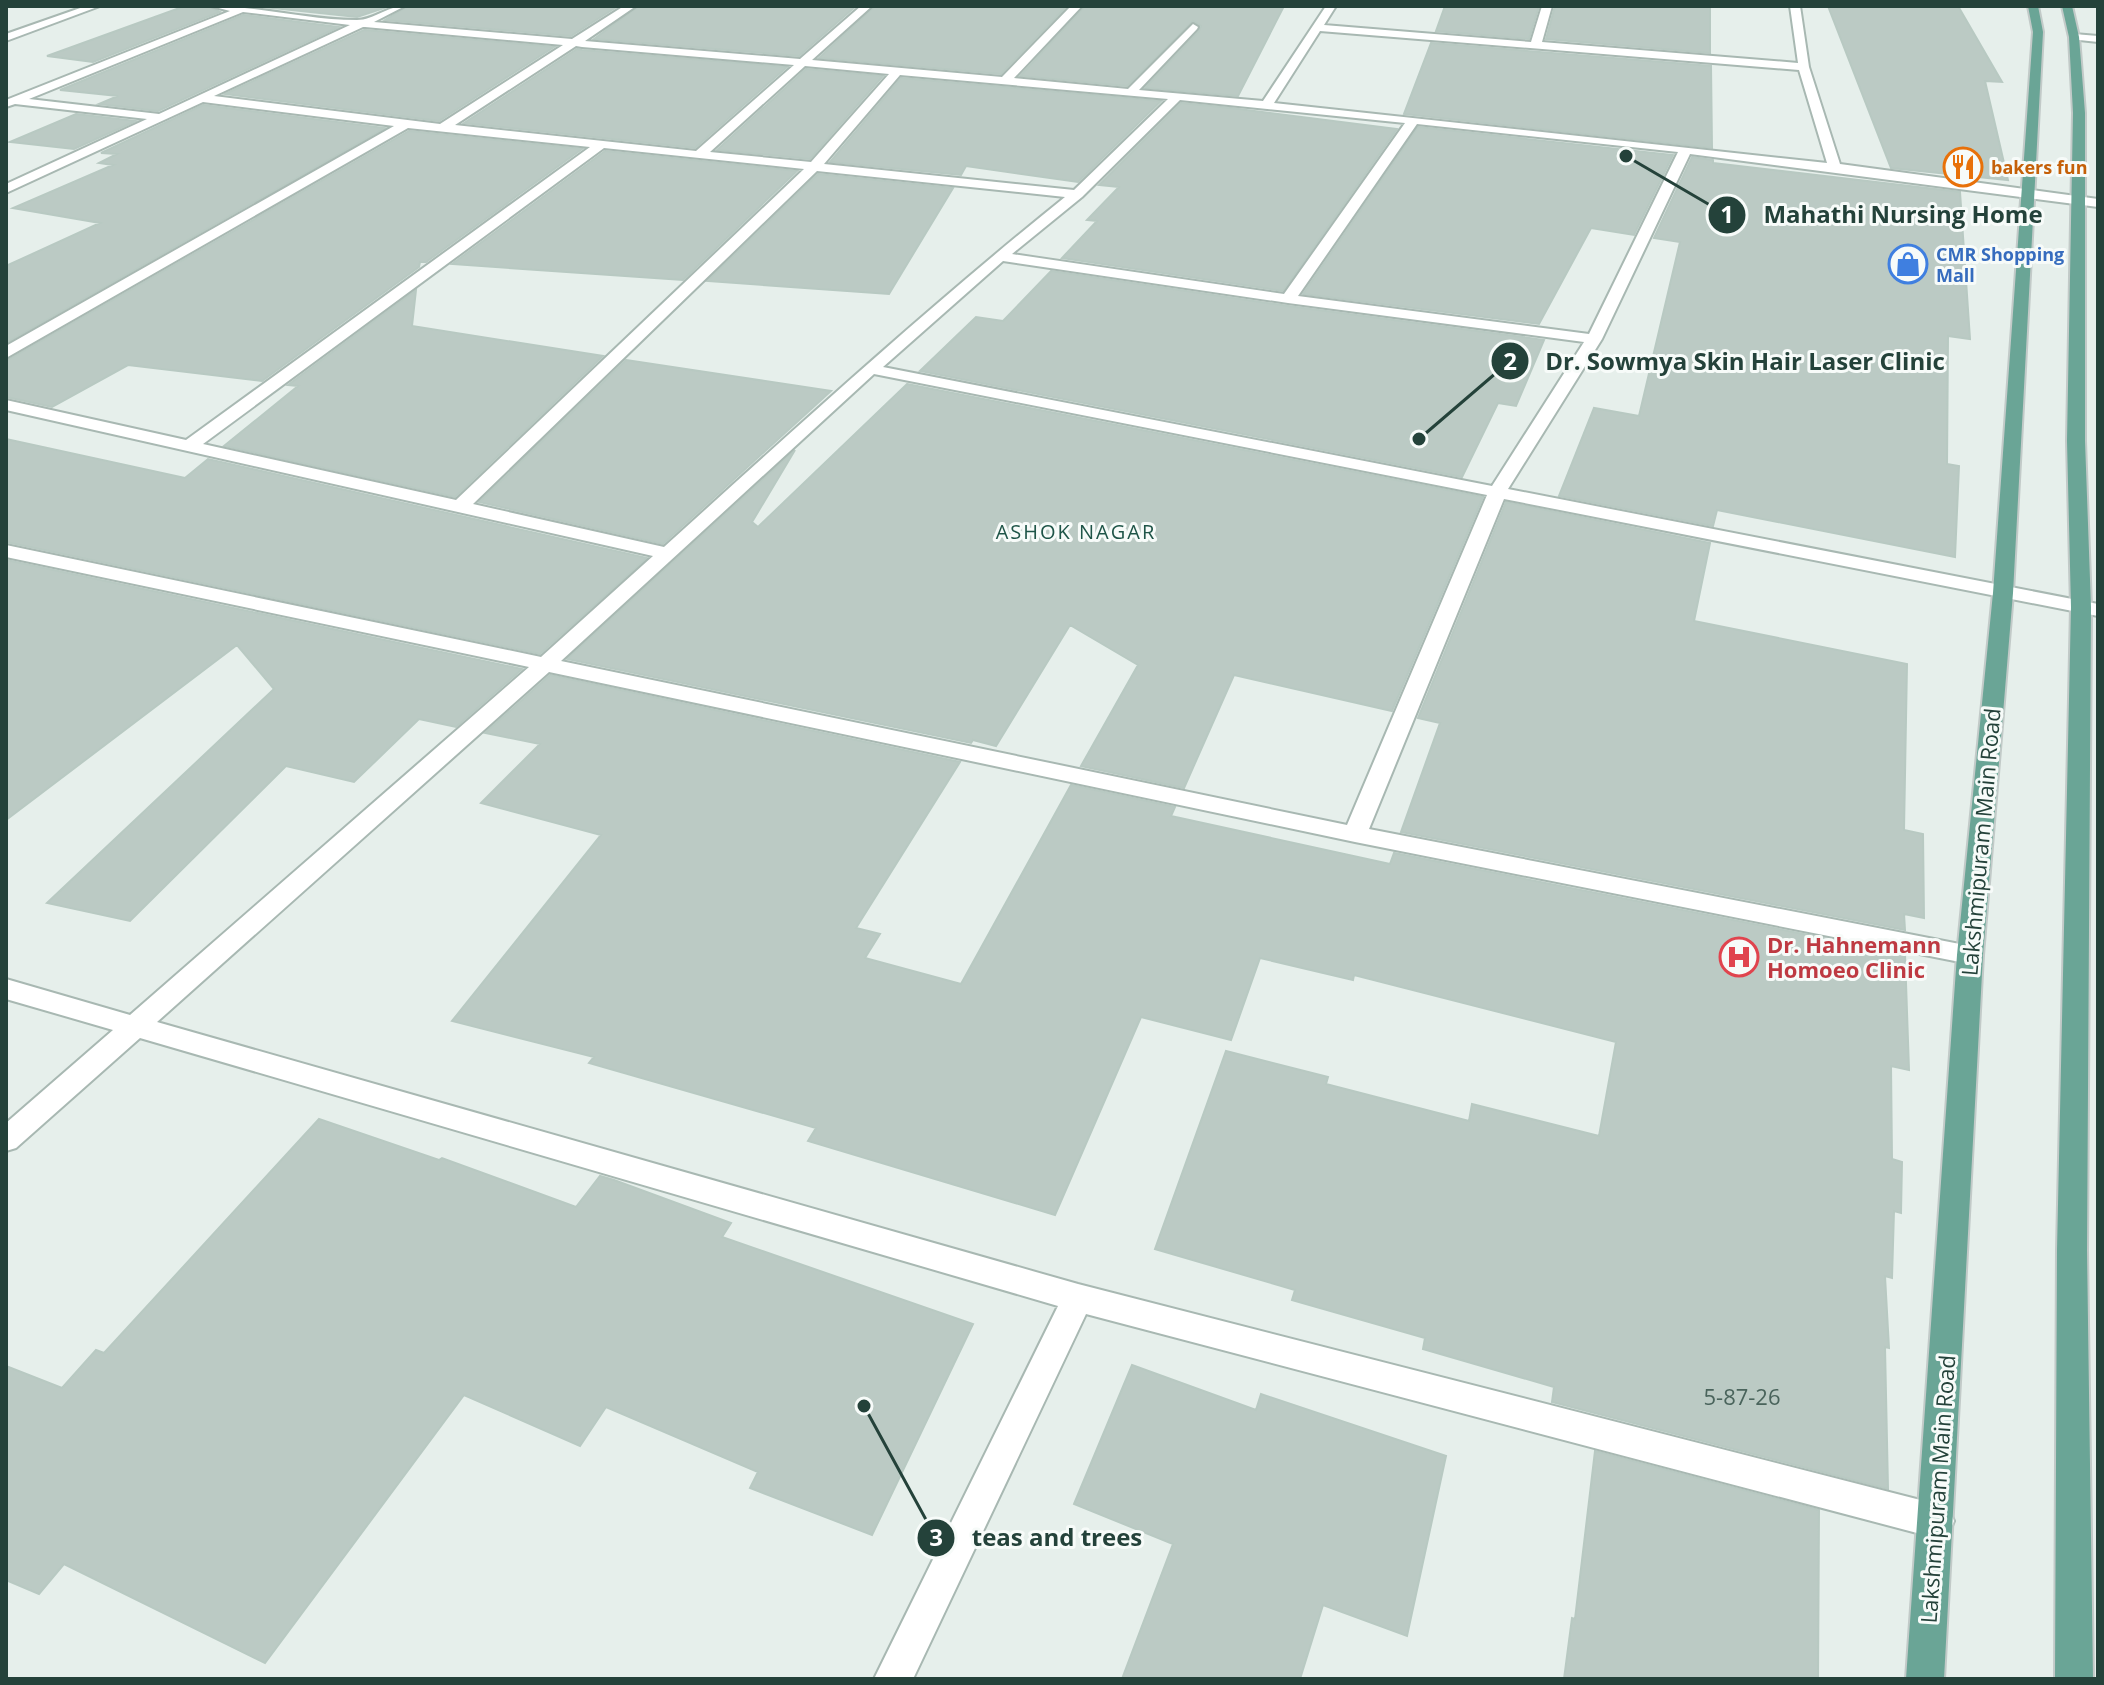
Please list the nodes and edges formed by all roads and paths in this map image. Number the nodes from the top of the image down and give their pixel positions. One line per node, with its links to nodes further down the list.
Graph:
1 (95, 6): 17 (street)
2 (216, 6): 13 (street)
3 (400, 6): 14 (street)
4 (631, 6): 19 (street)
5 (867, 6): 21 (street)
6 (1077, 6): 24 (street)
7 (1331, 6): 16 (street)
8 (1547, 6): 20 (street)
9 (1795, 6): 22 (street)
10 (2033, 6): 40 (main road, Lakshmipuram Main Road)
11 (2067, 6): 18 (main road)
12 (265, 8): 13 (street); 14 (street)
13 (243, 9): 28 (street)
14 (365, 24): 19 (street); 27 (street)
15 (1193, 27): 25 (street)
16 (1315, 27): 20 (street); 29 (street)
17 (6, 38)
18 (2086, 38): 42 (main road)
19 (573, 43): 21 (street); 33 (street)
20 (1536, 44): 22 (street)
21 (804, 62): 23 (street); 36 (street)
22 (1804, 67): 38 (street)
23 (898, 70): 24 (street); 37 (street)
24 (1006, 80): 25 (street)
25 (1132, 91): 26 (street)
26 (1179, 95): 29 (street); 41 (street)
27 (199, 98): 30 (street); 32 (street)
28 (8, 102): 30 (street)
29 (1268, 103): 31 (street)
30 (158, 117): 39 (street)
31 (1414, 119): 35 (street); 44 (street)
32 (406, 124): 33 (street); 46 (street)
33 (444, 127): 34 (street)
34 (601, 145): 36 (street); 49 (street)
35 (1686, 149): 38 (street); 45 (street)
36 (700, 154): 37 (street)
37 (815, 166): 41 (street); 51 (street)
38 (1835, 169): 40 (street)
39 (6, 189)
40 (2029, 193): 42 (street); 54 (main road, Lakshmipuram Main Road)
41 (1077, 194): 43 (street)
42 (2088, 202): 55 (main road)
43 (1000, 256): 44 (street); 47 (street)
44 (1288, 299): 45 (street)
45 (1594, 339): 50 (street)
46 (6, 353)
47 (871, 369): 50 (street); 53 (street)
48 (6, 405): 49 (street)
49 (188, 447): 51 (street)
50 (1498, 491): 54 (street); 57 (street)
51 (459, 508): 53 (street)
52 (6, 551): 56 (street)
53 (667, 553): 56 (street)
54 (2003, 593): 55 (street); 58 (main road, Lakshmipuram Main Road)
55 (2090, 608): 66 (main road)
56 (544, 665): 57 (street); 60 (street)
57 (1355, 834): 58 (street)
58 (1970, 955): 63 (main road, Lakshmipuram Main Road)
59 (6, 989): 60 (street)
60 (132, 1026): 61 (street); 62 (street)
61 (6, 1140)
62 (1078, 1298): 63 (street); 64 (street)
63 (1936, 1521): 65 (main road, Lakshmipuram Main Road)
64 (893, 1679)
65 (1925, 1679)
66 (2074, 1679)

